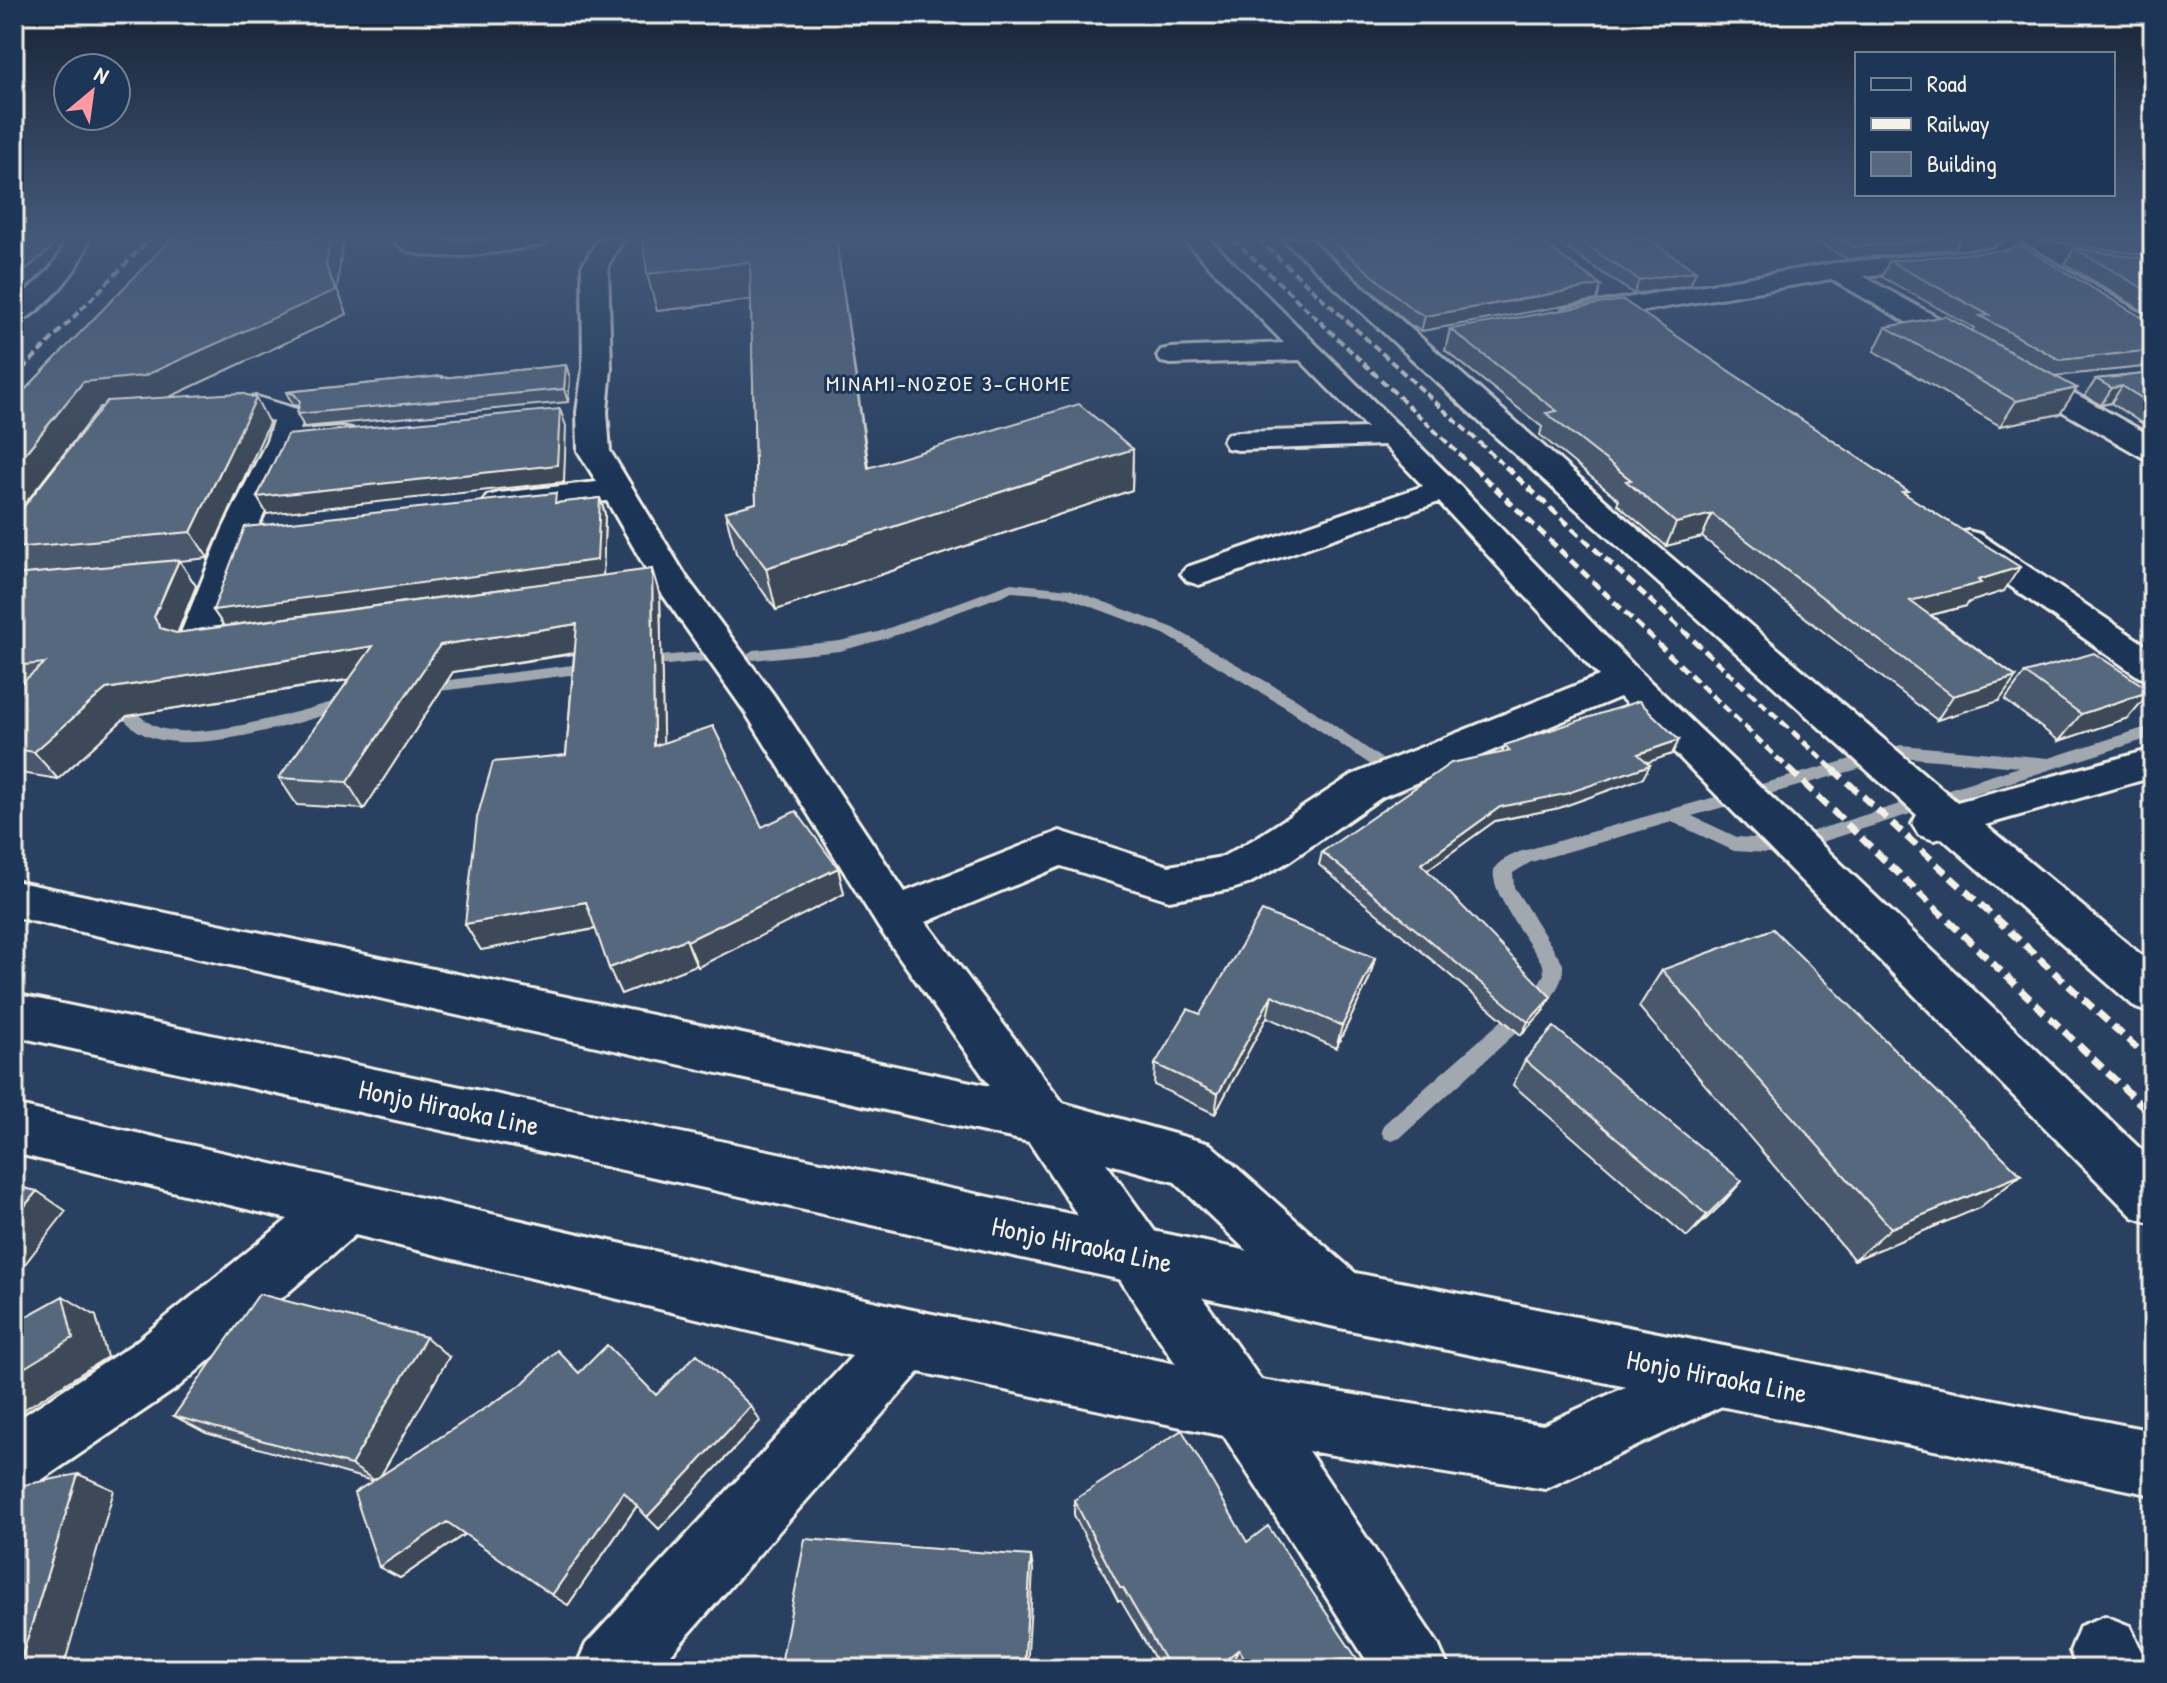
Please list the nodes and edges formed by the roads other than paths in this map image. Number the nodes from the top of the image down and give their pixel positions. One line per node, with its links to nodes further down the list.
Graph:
1 (596, 318): 22 (street)
2 (1274, 318): 11 (street)
3 (1394, 318): 30 (street)
4 (1563, 318): 8 (street)
5 (1643, 318): 10 (street)
6 (1917, 318): 14 (street)
7 (2129, 318): 9 (street)
8 (1549, 320)
9 (2153, 332)
10 (1666, 333)
11 (1307, 351): 12 (street); 17 (street)
12 (1171, 356)
13 (2091, 384): 14 (street)
14 (2044, 389): 20 (street)
15 (171, 411): 18 (street)
16 (375, 433): 18 (street)
17 (1392, 436): 19 (street); 21 (street)
18 (282, 441): 26 (street)
19 (1238, 441)
20 (2153, 450)
21 (1445, 489): 25 (street); 28 (street)
22 (616, 490): 23 (street); 32 (street)
23 (475, 505)
24 (1938, 520): 27 (street)
25 (1199, 574)
26 (274, 635)
27 (2153, 668)
28 (1625, 680): 32 (street); 37 (street)
29 (2153, 763): 30 (street)
30 (1942, 822): 33 (street)
31 (14, 899): 35 (street)
32 (895, 915): 35 (street)
33 (2153, 994)
34 (14, 1015): 39 (street, Honjo Hiraoka Line)
35 (1046, 1122): 39 (street); 40 (street)
36 (14, 1129): 38 (street)
37 (2153, 1198)
38 (345, 1208): 41 (street); 44 (street)
39 (1136, 1256): 40 (street, Honjo Hiraoka Line); 43 (street)
40 (1340, 1299): 42 (street, Honjo Hiraoka Line)
41 (908, 1339): 43 (street); 46 (street)
42 (1717, 1376): 43 (street); 45 (street, Honjo Hiraoka Line)
43 (1243, 1409): 47 (street)
44 (14, 1460)
45 (2153, 1463)
46 (611, 1669)
47 (1413, 1669)

